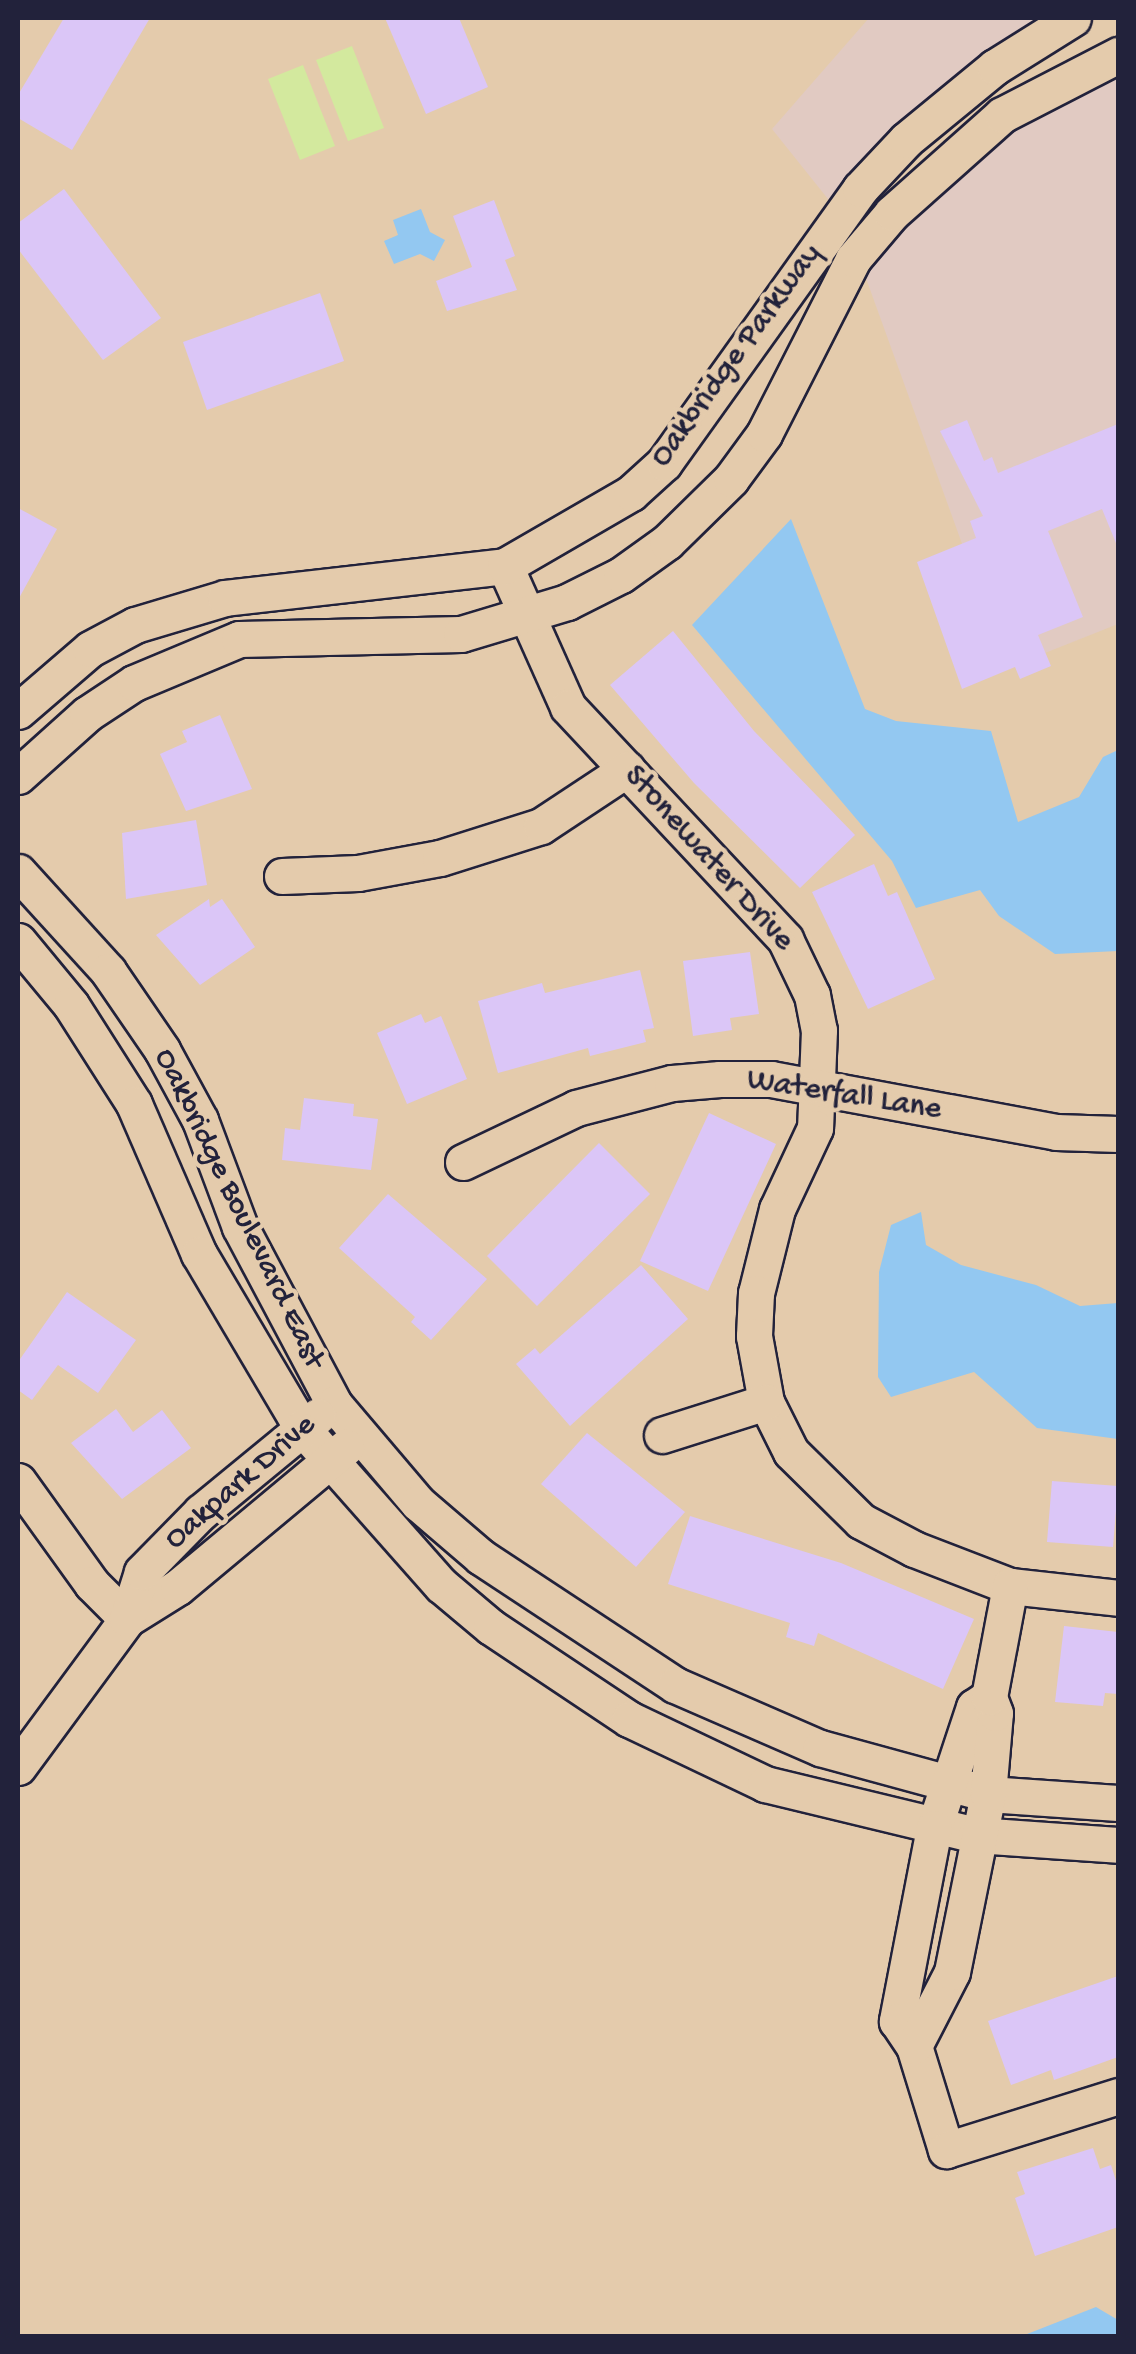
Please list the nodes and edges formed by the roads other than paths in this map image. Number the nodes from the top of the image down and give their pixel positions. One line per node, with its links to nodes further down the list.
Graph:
1 (1074, 18): 3 (street, Oakbridge Parkway)
2 (1118, 55): 4 (street, Oakbridge Parkway)
3 (505, 566): 4 (street, Stonewater Drive); 5 (street, Oakbridge Parkway)
4 (527, 616): 6 (street, Stonewater Drive); 7 (street, Oakbridge Parkway)
5 (18, 711)
6 (627, 768): 9 (street); 11 (street, Stonewater Drive)
7 (18, 776)
8 (18, 872): 15 (street, Oakbridge Boulevard East)
9 (282, 876)
10 (18, 942): 16 (street, Oakbridge Boulevard East)
11 (818, 1089): 12 (street, Waterfall Lane); 13 (street, Waterfall Lane); 14 (street, Stonewater Drive)
12 (1118, 1134)
13 (464, 1162)
14 (766, 1402): 17 (street); 23 (street, Stonewater Drive)
15 (334, 1404): 16 (street, Oakpark Drive); 18 (street, Oakbridge Boulevard East)
16 (302, 1428): 19 (street, Oakbridge Boulevard East); 21 (street, Oakpark Drive)
17 (662, 1435)
18 (360, 1436): 19 (street, Oakpark Drive); 28 (street, Oakbridge Boulevard East)
19 (327, 1462): 22 (street, Oakpark Drive); 31 (street, Oakbridge Boulevard East)
20 (18, 1481): 25 (street)
21 (194, 1519): 22 (street); 25 (street, Oakpark Drive)
22 (227, 1546): 25 (street, Oakpark Drive)
23 (1010, 1586): 24 (street, Stonewater Drive); 26 (street)
24 (1118, 1598)
25 (127, 1619): 27 (street, Oakpark Drive)
26 (989, 1696): 28 (street); 29 (street)
27 (18, 1767)
28 (950, 1785): 29 (street, Oakbridge Boulevard East); 31 (street)
29 (988, 1794): 30 (street, Oakbridge Boulevard East); 32 (street)
30 (1118, 1804)
31 (934, 1828): 32 (street, Oakbridge Boulevard East); 34 (street)
32 (976, 1835): 33 (street, Oakbridge Boulevard East); 35 (street)
33 (1118, 1845)
34 (915, 1926): 35 (street); 36 (street)
35 (958, 1934): 36 (street)
36 (914, 2046): 37 (street)
37 (1118, 2096)

